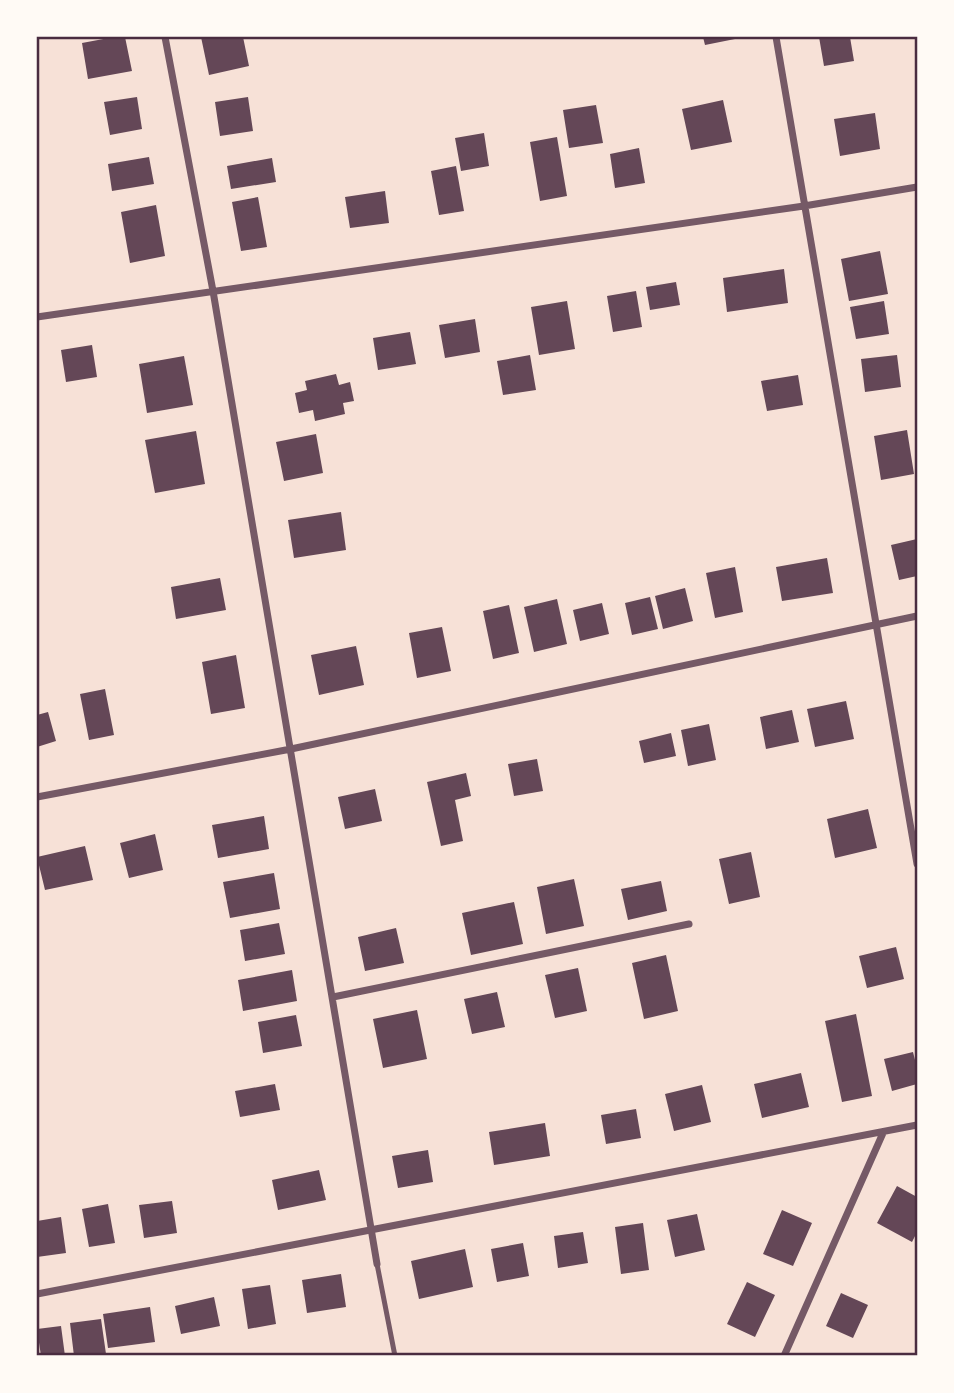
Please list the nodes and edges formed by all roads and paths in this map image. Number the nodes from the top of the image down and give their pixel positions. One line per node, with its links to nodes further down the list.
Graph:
1 (165, 37): 5 (street)
2 (776, 37): 4 (street)
3 (917, 187): 4 (street)
4 (804, 206): 5 (street); 8 (street)
5 (214, 291): 6 (street); 9 (street)
6 (37, 317)
7 (917, 616): 8 (street)
8 (875, 624): 9 (street); 11 (street)
9 (291, 749): 10 (street); 13 (street)
10 (37, 797)
11 (917, 864)
12 (689, 924): 13 (street)
13 (333, 997): 16 (street)
14 (917, 1125): 15 (street)
15 (883, 1132): 16 (street); 20 (street)
16 (371, 1230): 17 (street); 18 (street)
17 (377, 1265): 19 (lane)
18 (37, 1294)
19 (395, 1356)
20 (784, 1356)

